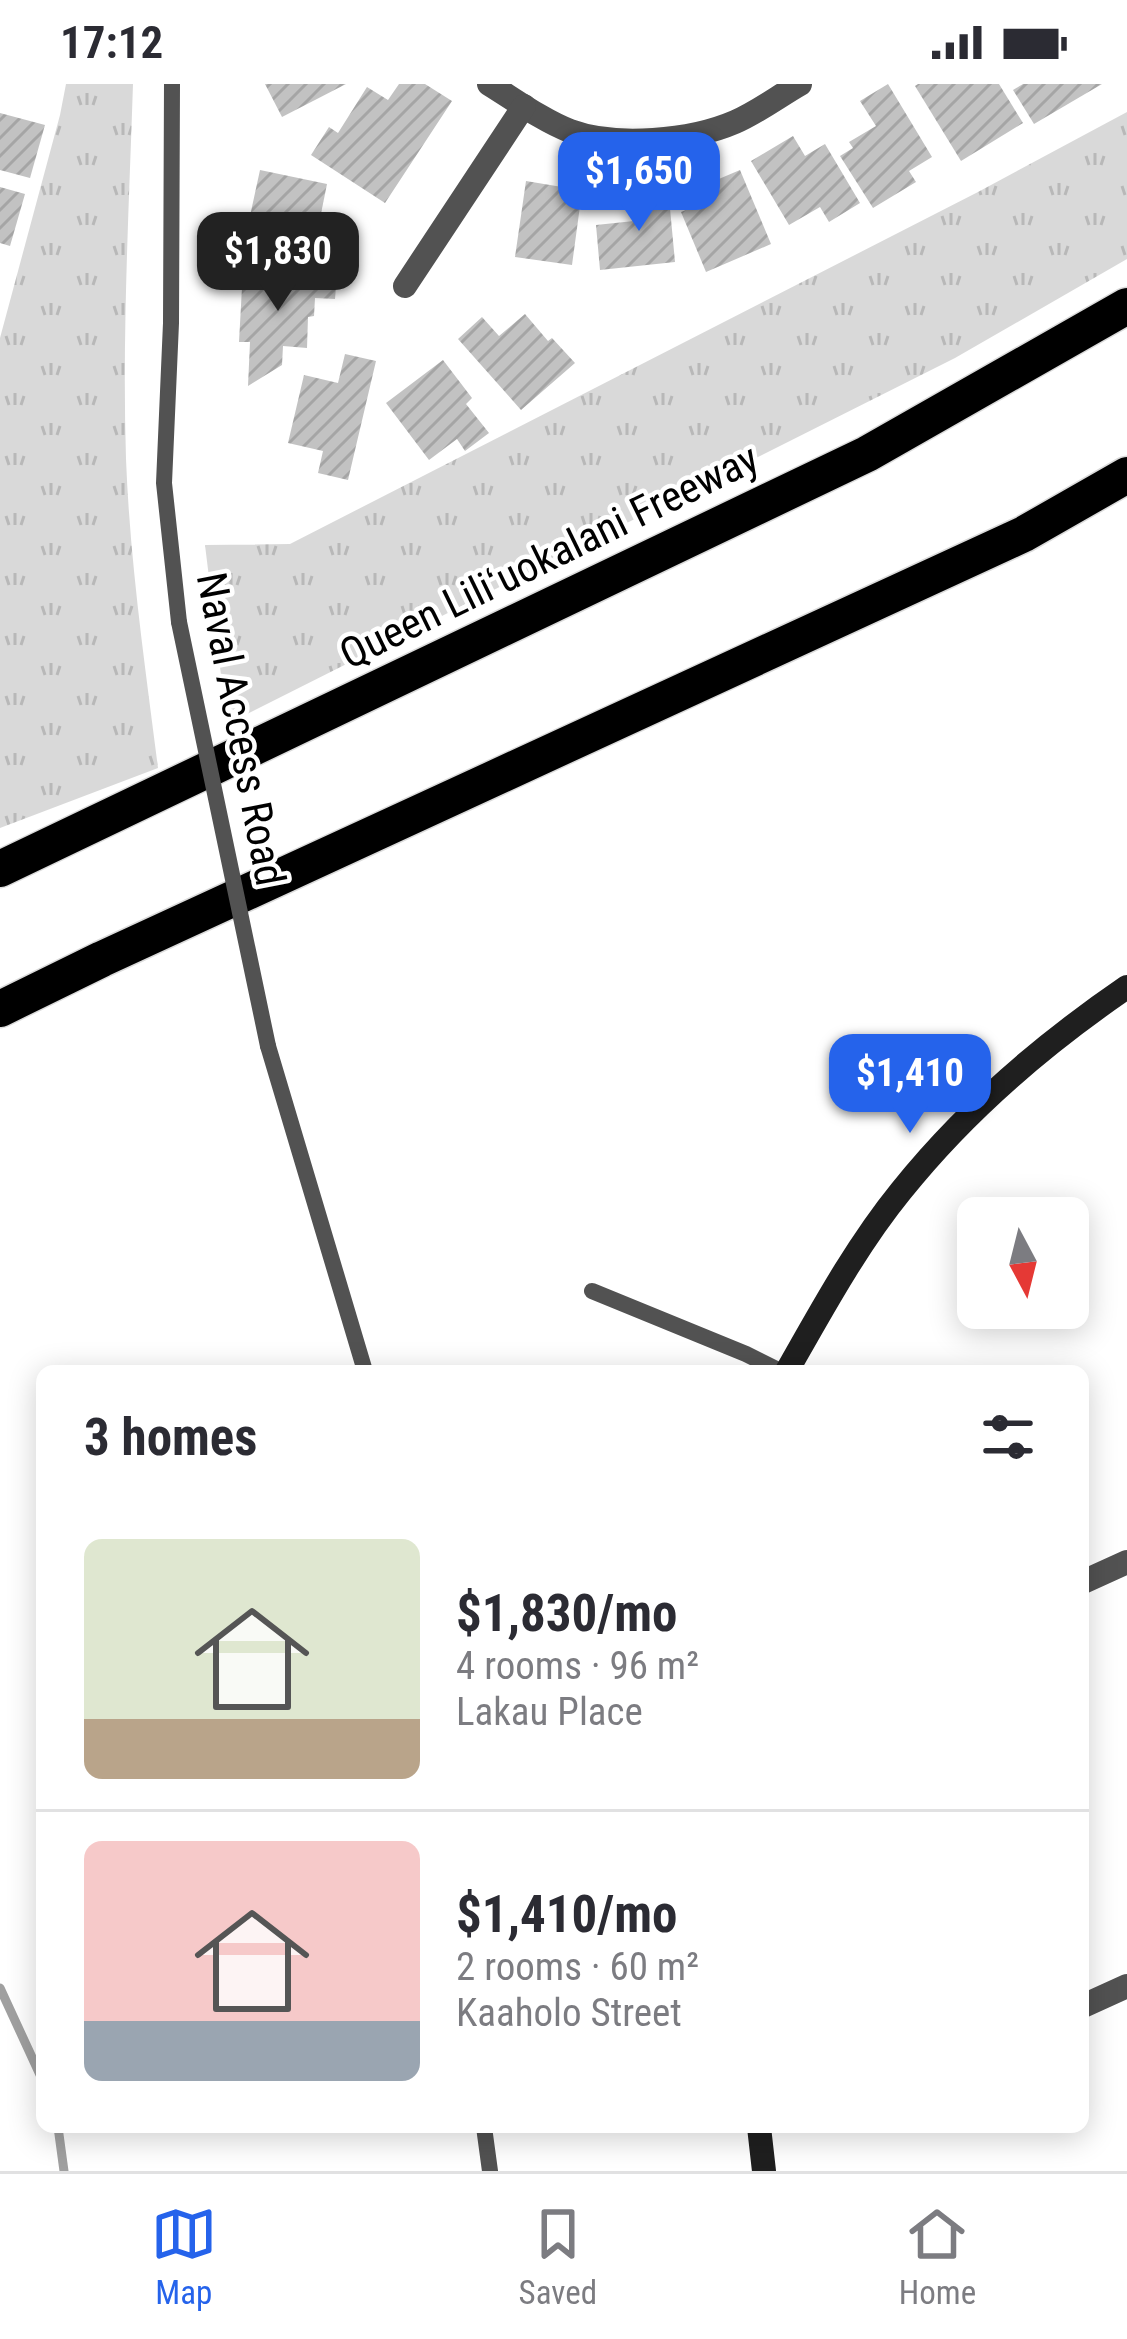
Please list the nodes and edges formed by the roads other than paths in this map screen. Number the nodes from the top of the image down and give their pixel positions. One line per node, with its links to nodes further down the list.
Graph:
1 (172, 84): 12 (lane, Naval Access Road, bridge)
2 (489, 84): 4 (street)
3 (800, 84): 4 (street)
4 (524, 106): 5 (street)
5 (405, 286)
6 (1127, 306): 8 (highway, Queen Liliʻuokalani Freeway)
7 (1127, 475): 10 (highway)
8 (0, 869)
9 (1127, 987): 14 (street)
10 (0, 1009)
11 (592, 1291): 13 (lane)
12 (363, 1365)
13 (770, 1365)
14 (787, 1365)
15 (1127, 1562): 16 (street)
16 (1089, 1579)
17 (1127, 1987): 18 (street)
18 (1089, 2003)
19 (485, 2133): 21 (lane)
20 (760, 2133): 22 (street)
21 (490, 2171)
22 (764, 2171)

